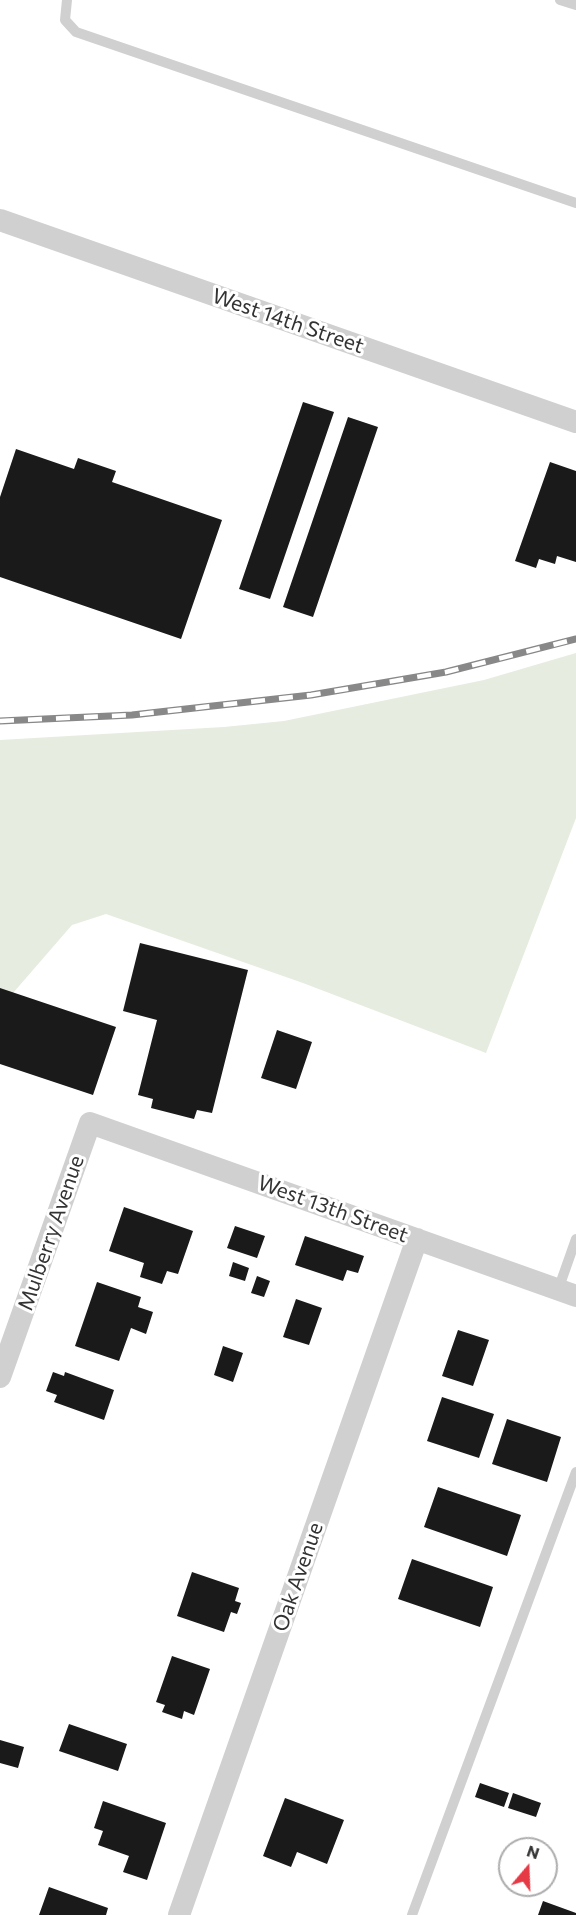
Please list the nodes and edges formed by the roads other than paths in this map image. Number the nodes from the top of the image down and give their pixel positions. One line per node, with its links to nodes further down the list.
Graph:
1 (67, 0): 4 (lane)
2 (560, 0): 3 (lane)
3 (576, 5)
4 (576, 203)
5 (0, 220): 6 (street, West 14th Street)
6 (576, 422)
7 (90, 1123): 8 (street, West 13th Street); 11 (street, Mulberry Avenue)
8 (417, 1239): 10 (street, West 13th Street); 13 (street, Oak Avenue)
9 (576, 1239): 10 (lane)
10 (567, 1293)
11 (0, 1377)
12 (576, 1472): 14 (lane)
13 (179, 1915)
14 (412, 1915)

